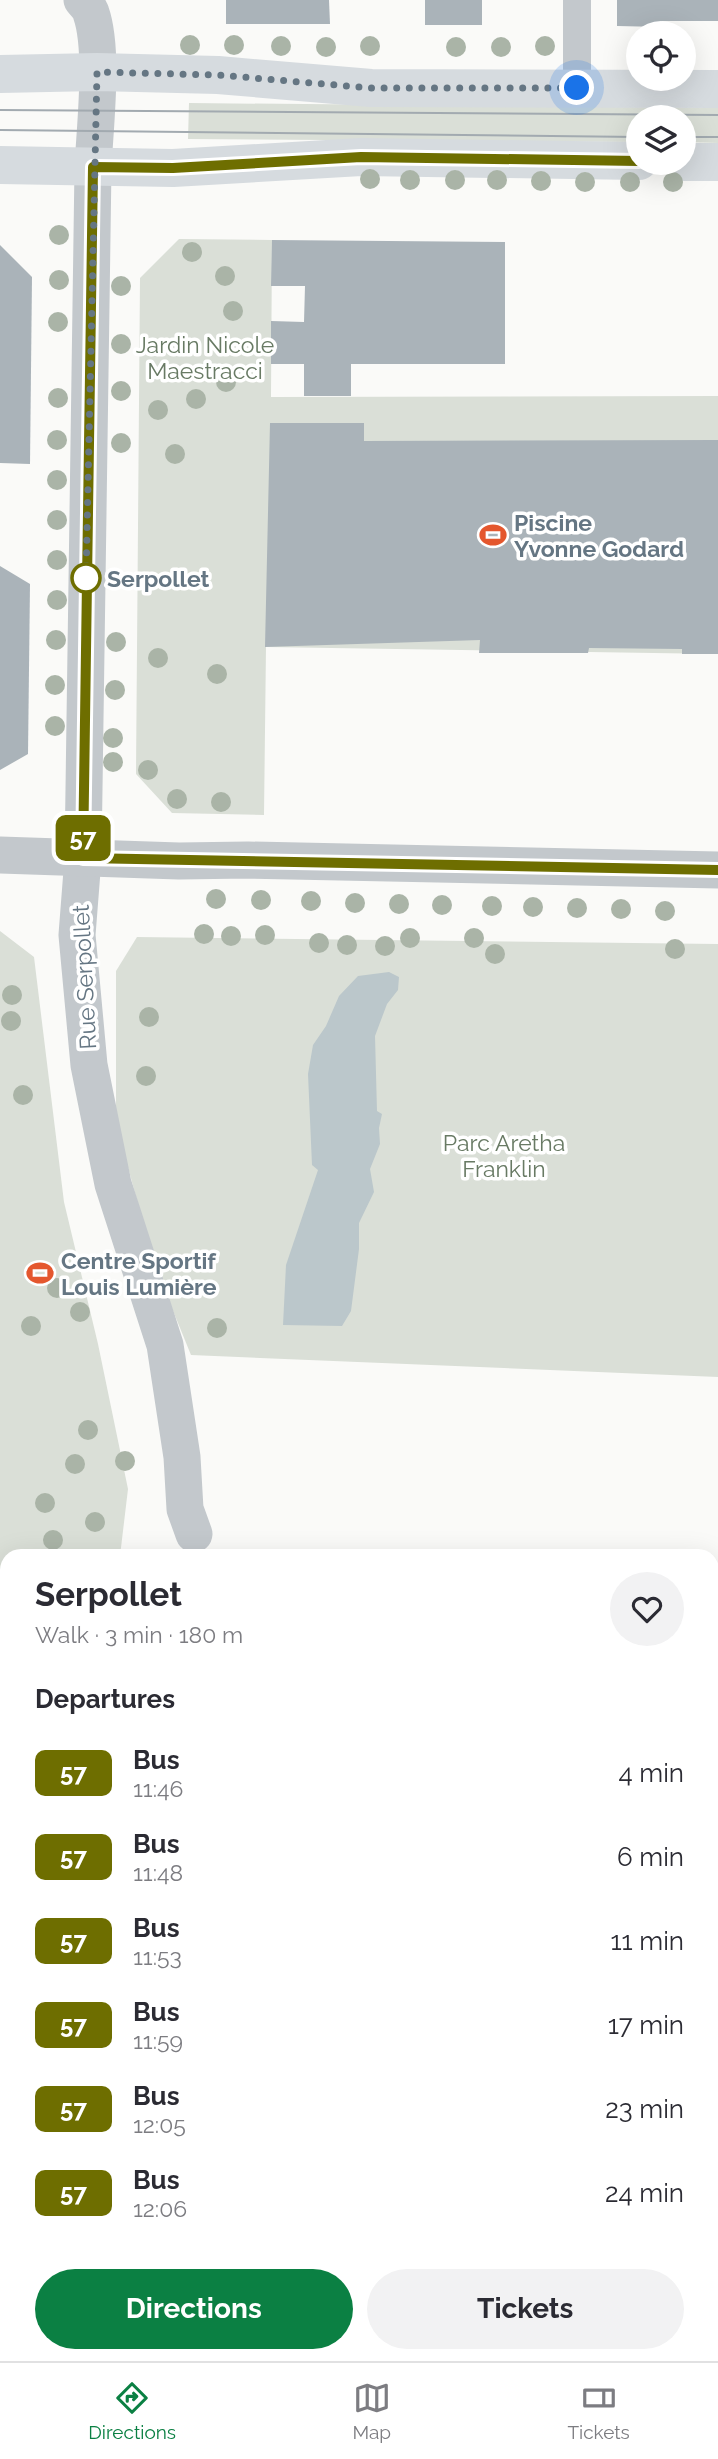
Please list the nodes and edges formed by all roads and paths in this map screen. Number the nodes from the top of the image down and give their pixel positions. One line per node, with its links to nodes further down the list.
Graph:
1 (82, 0): 3 (street, Rue Serpollet)
2 (577, 0): 5 (street)
3 (97, 72): 4 (main road); 5 (main road); 11 (street, Rue Serpollet)
4 (0, 74)
5 (577, 88): 6 (main road)
6 (718, 89)
7 (626, 161): 11 (main road)
8 (696, 162): 9 (main road)
9 (718, 162)
10 (0, 164): 11 (main road)
11 (93, 167): 13 (street, Rue Serpollet)
12 (0, 855): 13 (street)
13 (83, 858): 14 (street); 15 (street, Rue Serpollet)
14 (718, 870)
15 (194, 1534)

